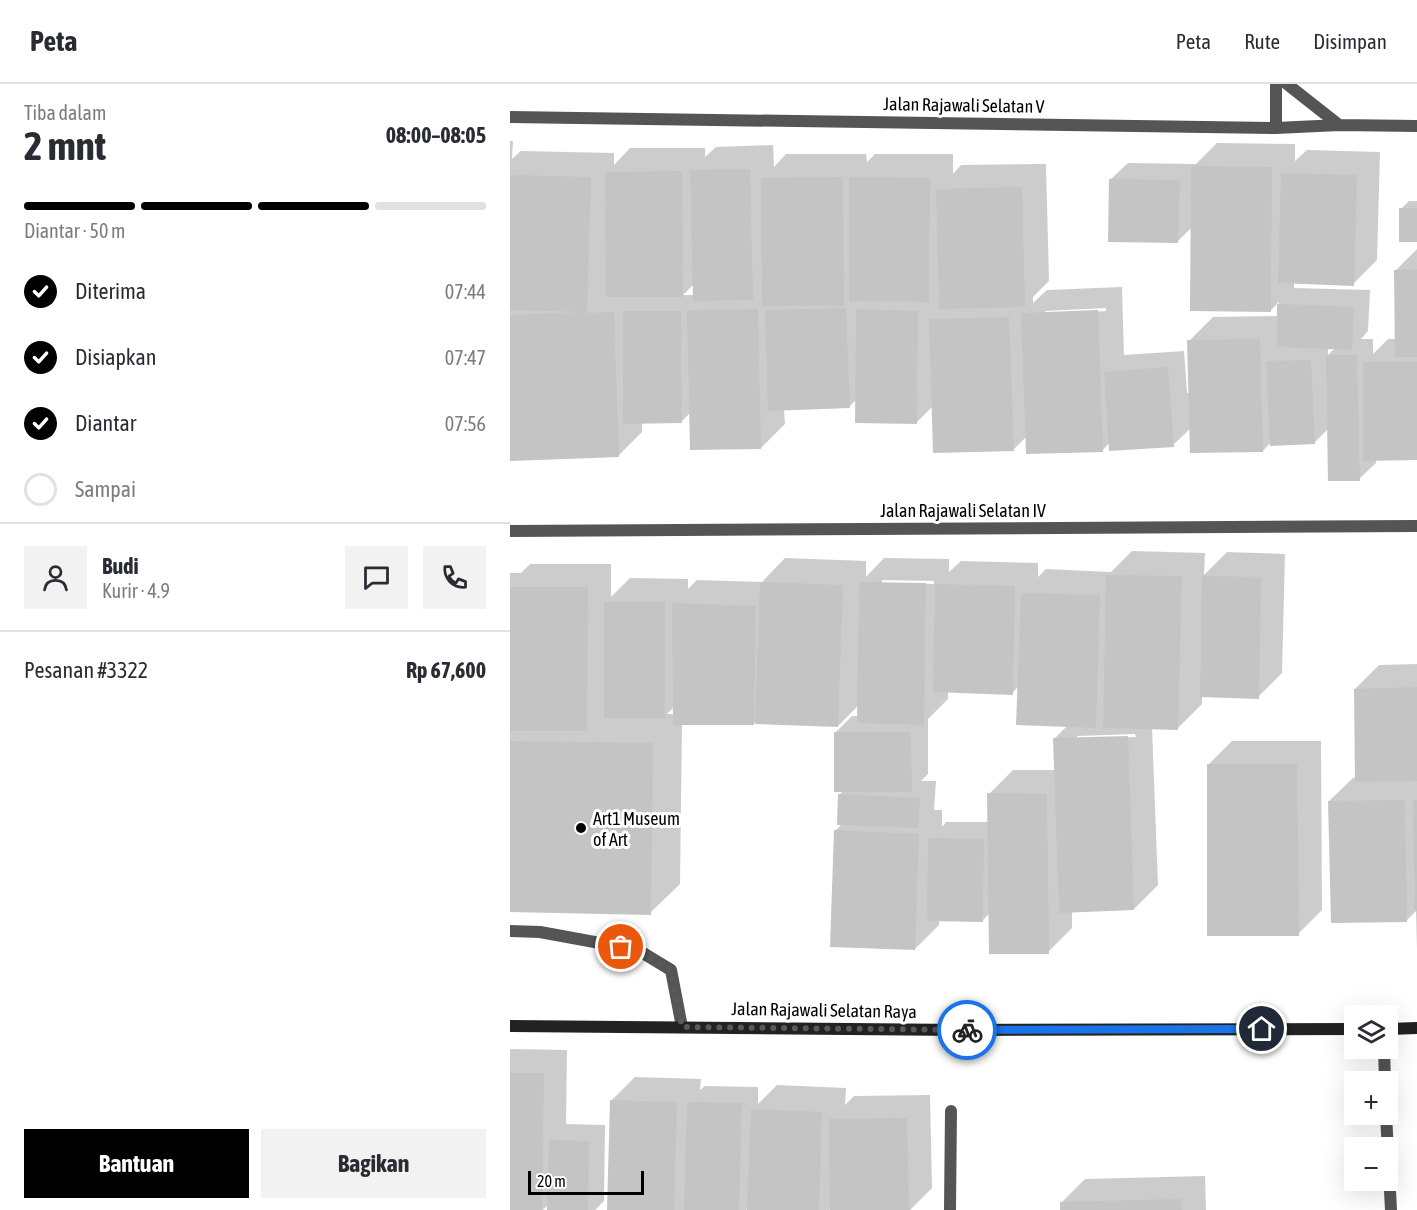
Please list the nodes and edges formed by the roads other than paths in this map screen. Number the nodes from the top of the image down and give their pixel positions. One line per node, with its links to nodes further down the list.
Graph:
1 (1276, 84): 6 (street)
2 (1287, 84): 4 (street)
3 (510, 117): 6 (street, Jalan Rajawali Selatan V)
4 (1339, 125): 5 (street, Jalan Rajawali Selatan V); 6 (street, Jalan Rajawali Selatan V)
5 (1417, 126)
6 (1276, 128)
7 (1417, 526): 8 (street, Jalan Rajawali Selatan IV)
8 (510, 531)
9 (510, 931): 11 (street)
10 (510, 1026): 11 (main road, Jalan Rajawali Selatan Raya)
11 (682, 1027): 13 (main road, Jalan Rajawali Selatan Raya)
12 (1417, 1028): 14 (main road)
13 (1344, 1029)
14 (1398, 1029)
15 (951, 1111): 17 (street)
16 (1387, 1125): 18 (street)
17 (950, 1210)
18 (1391, 1210)

